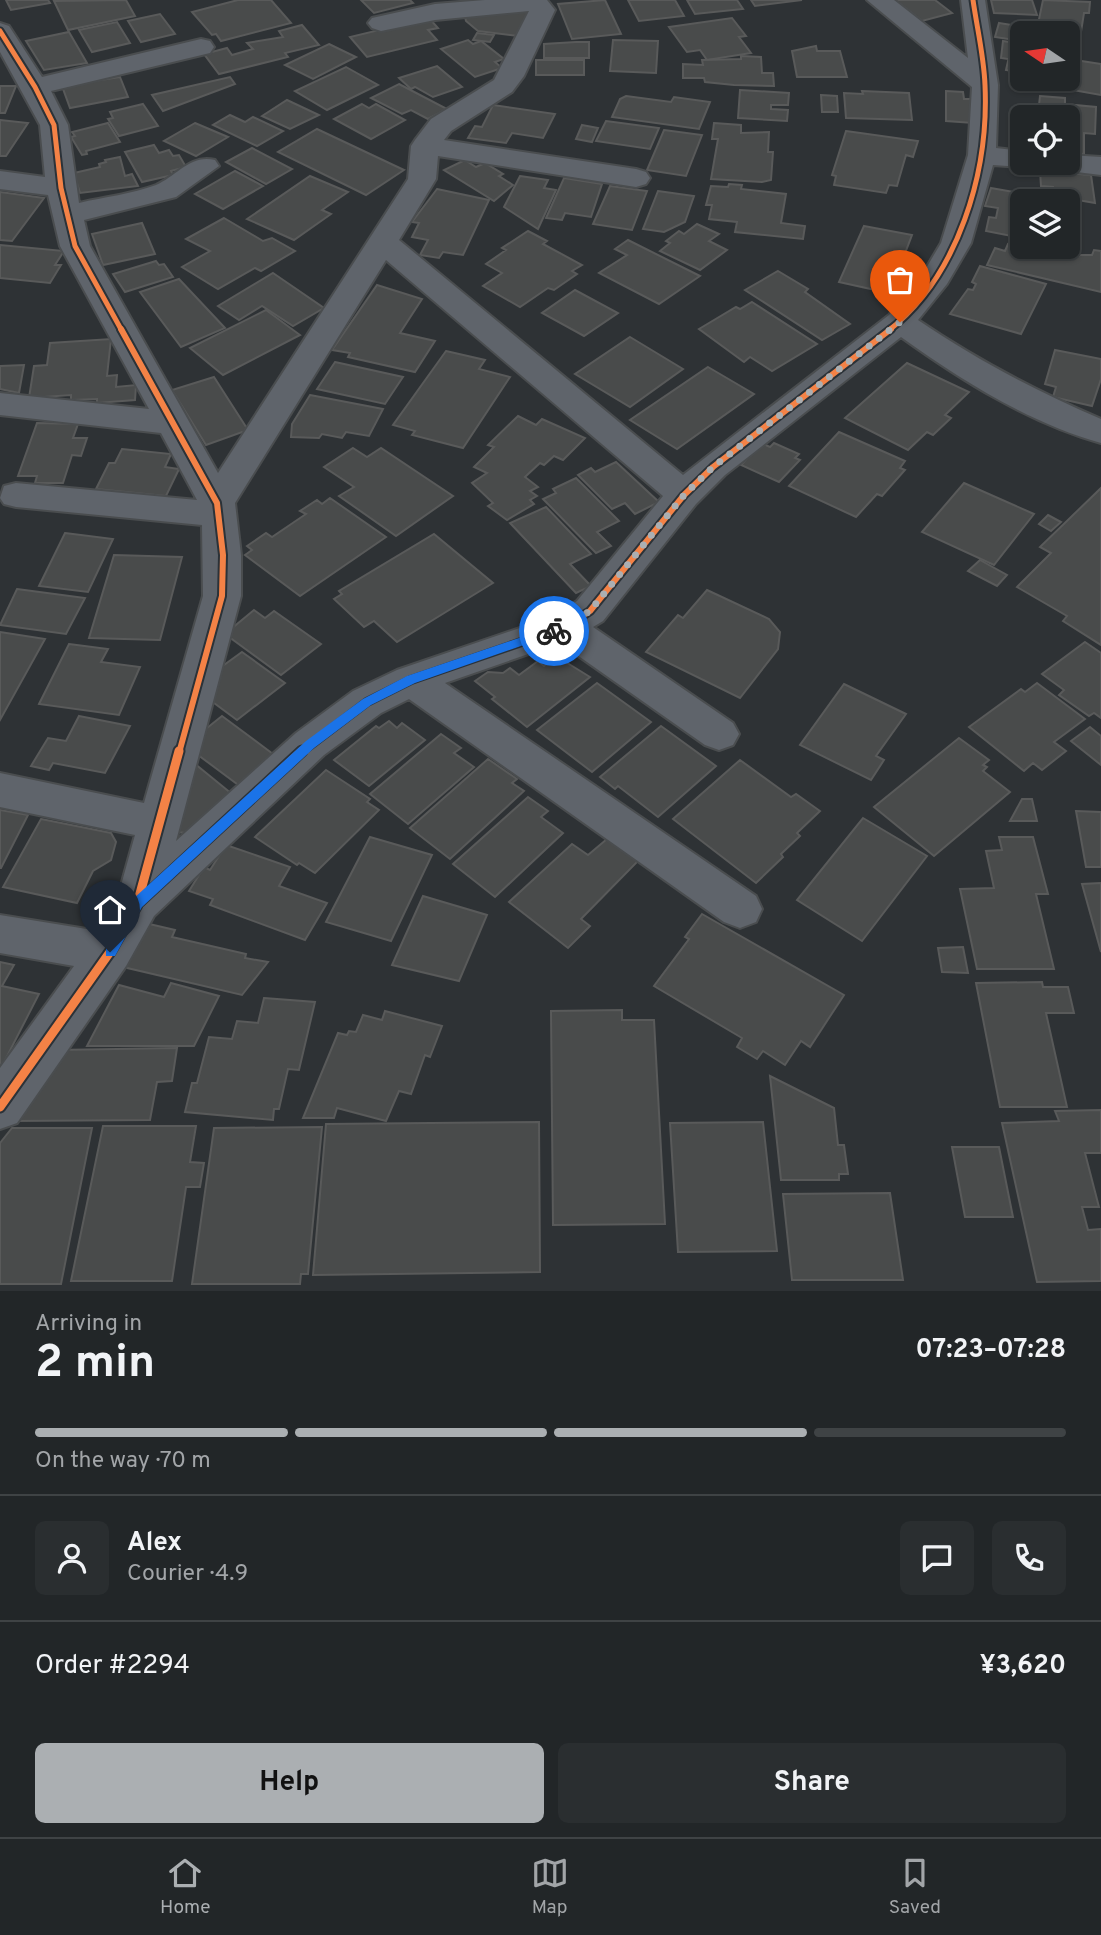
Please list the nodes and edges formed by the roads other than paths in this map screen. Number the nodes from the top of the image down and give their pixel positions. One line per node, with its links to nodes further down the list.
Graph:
1 (879, 0): 6 (street)
2 (973, 0): 6 (street)
3 (382, 23): 8 (street)
4 (0, 31): 7 (street)
5 (201, 47): 7 (street)
6 (985, 85): 9 (street)
7 (35, 87): 16 (street)
8 (425, 146): 14 (street); 17 (street)
9 (982, 155): 10 (street); 18 (street)
10 (1010, 158)
11 (1080, 164): 13 (street)
12 (205, 166): 16 (street)
13 (1101, 166)
14 (636, 178)
15 (0, 180): 16 (street)
16 (64, 202): 20 (street)
17 (383, 242): 23 (street); 24 (street)
18 (900, 322): 21 (street); 23 (street)
19 (0, 404): 20 (street)
20 (172, 422): 24 (street)
21 (1101, 432)
22 (16, 495): 24 (street)
23 (684, 495): 25 (street)
24 (217, 508): 29 (street)
25 (565, 626): 26 (street); 27 (street)
26 (411, 680): 30 (street); 31 (street)
27 (719, 734)
28 (0, 790): 29 (street)
29 (160, 823): 30 (street)
30 (138, 903): 33 (street)
31 (740, 909)
32 (0, 934): 33 (street)
33 (110, 952): 34 (street)
34 (0, 1107)

